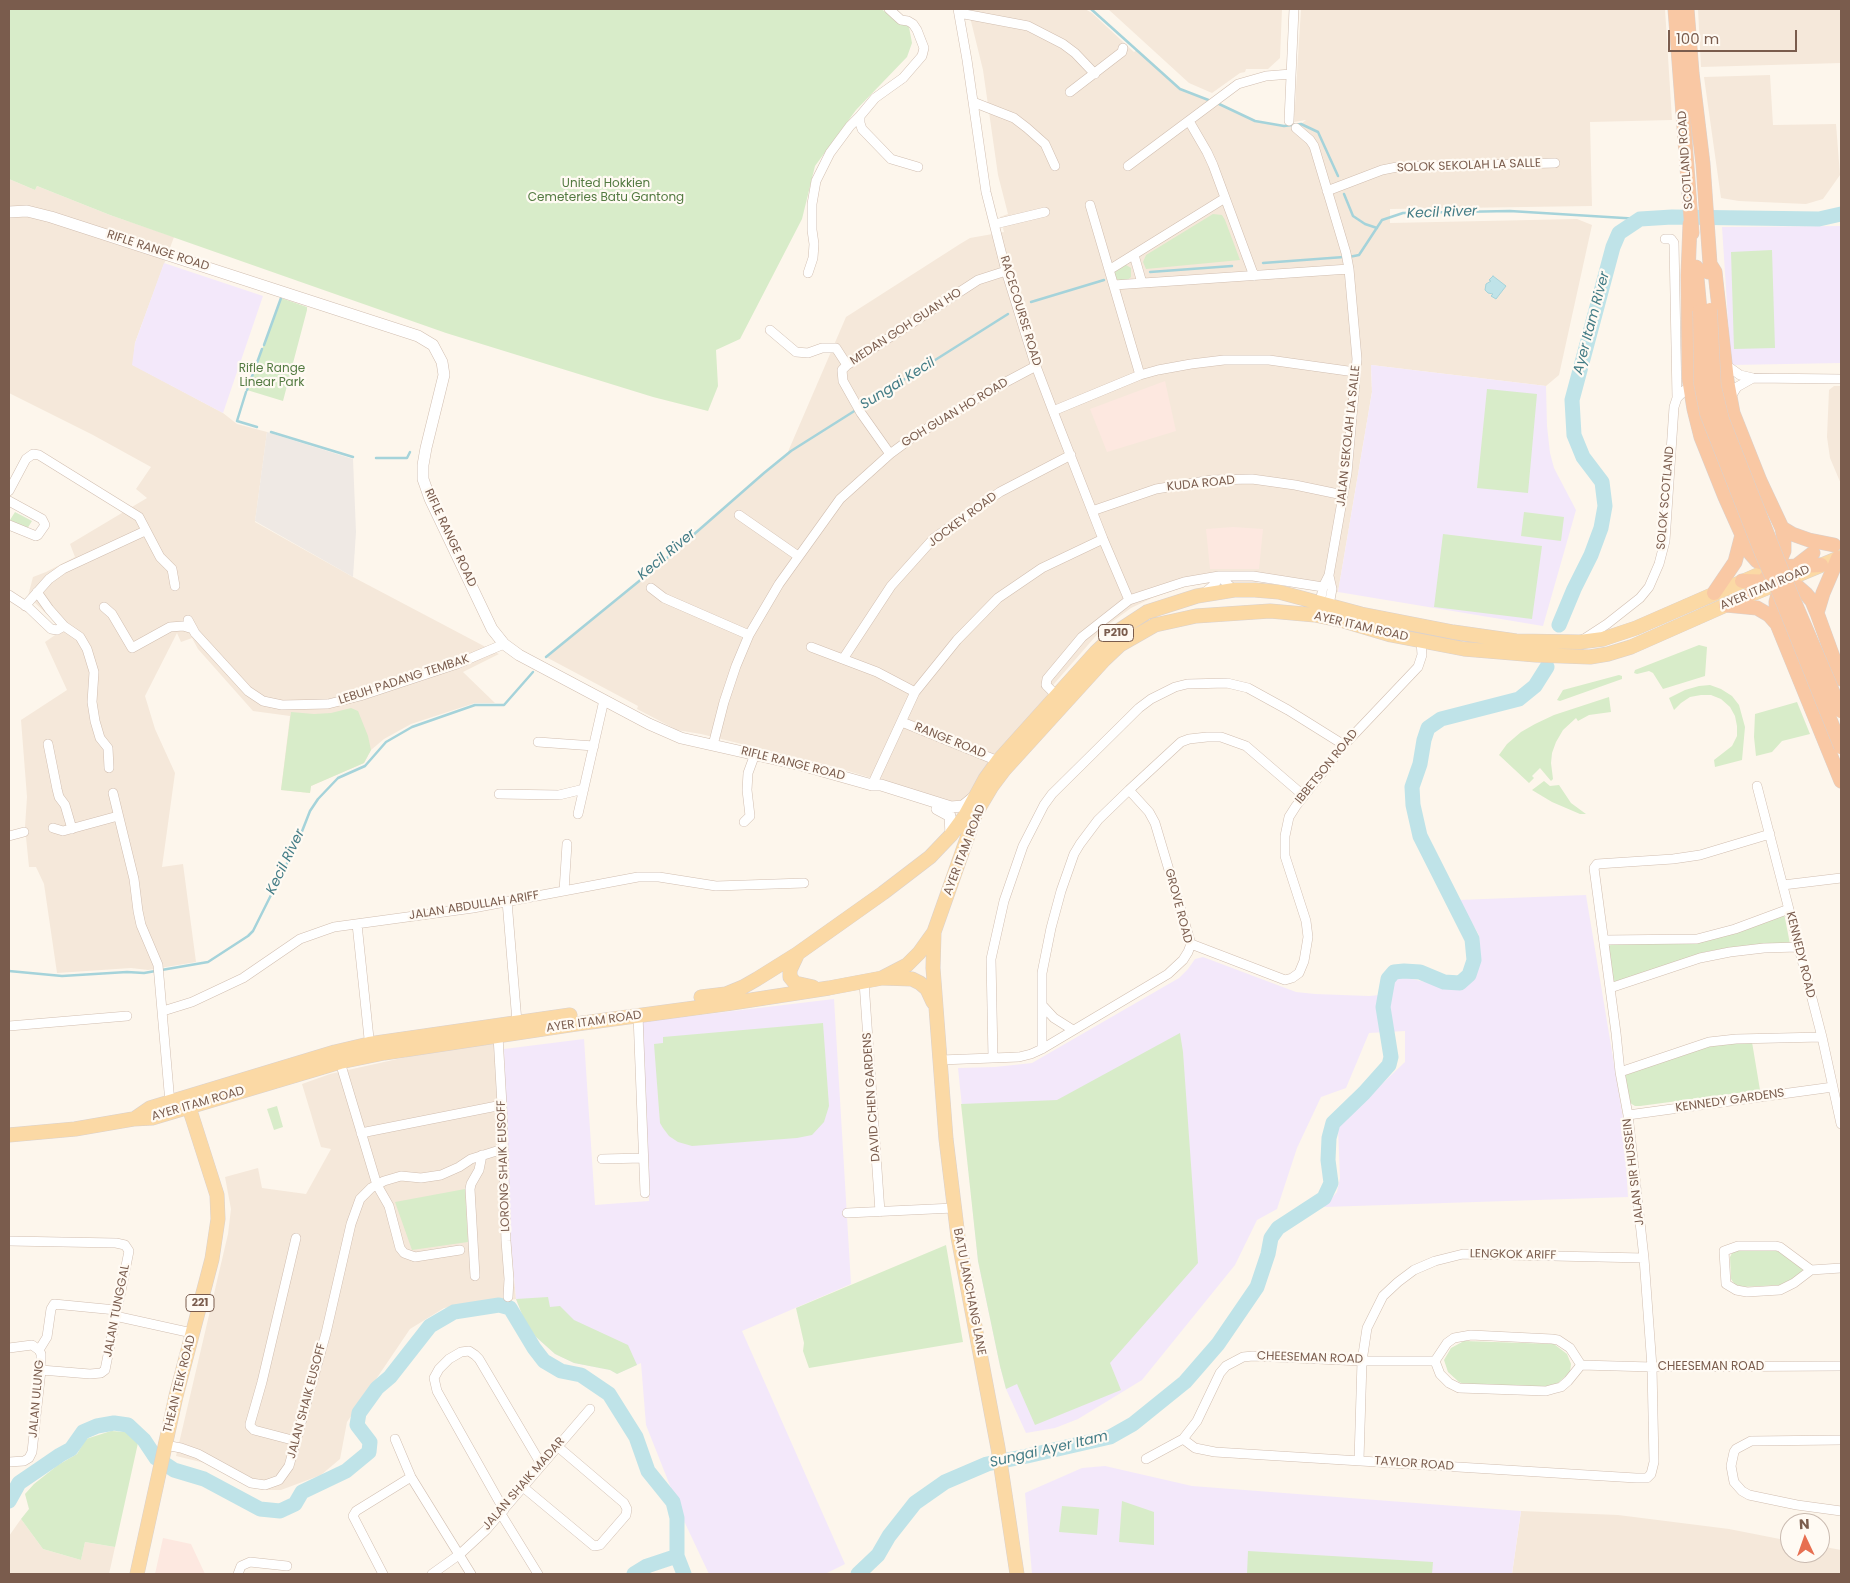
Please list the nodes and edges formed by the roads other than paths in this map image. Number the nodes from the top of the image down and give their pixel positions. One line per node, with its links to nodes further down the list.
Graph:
1 (889, 9): 11 (street)
2 (1294, 9): 8 (street)
3 (1676, 9): 25 (highway, SCOTLAND ROAD)
4 (1687, 9): 28 (highway, SCOTLAND ROAD)
5 (959, 11): 7 (street); 10 (street, RACECOURSE ROAD)
6 (1123, 48): 7 (street)
7 (1095, 74): 9 (street)
8 (1291, 74): 12 (street); 13 (street)
9 (1070, 92)
10 (973, 102): 16 (street); 24 (street, RACECOURSE ROAD)
11 (860, 116): 18 (street); 32 (street)
12 (1189, 121): 17 (street); 20 (street)
13 (1289, 121)
14 (1296, 128): 19 (street, JALAN SEKOLAH LA SALLE)
15 (1555, 163): 19 (street, SOLOK SEKOLAH LA SALLE)
16 (1055, 166)
17 (1128, 166)
18 (918, 167)
19 (1327, 191): 29 (street, JALAN SEKOLAH LA SALLE)
20 (1225, 198): 27 (street); 33 (street)
21 (1090, 205): 31 (street)
22 (9, 212): 97 (street, RIFLE RANGE ROAD)
23 (1045, 212): 24 (street)
24 (994, 224): 30 (street, RACECOURSE ROAD)
25 (1690, 224): 36 (highway, SCOTLAND ROAD); 45 (highway)
26 (1665, 239): 47 (street, SOLOK SCOTLAND)
27 (1134, 255): 31 (street); 34 (street)
28 (1710, 264): 36 (highway, SCOTLAND ROAD); 39 (highway)
29 (1349, 269): 33 (street); 41 (street, JALAN SEKOLAH LA SALLE)
30 (1006, 270): 38 (street, MEDAN GOH GUAN HO); 40 (street, RACECOURSE ROAD)
31 (1109, 270): 35 (street)
32 (808, 273)
33 (1254, 276): 34 (street)
34 (1142, 283): 35 (street)
35 (1114, 285): 42 (street)
36 (1705, 311): 104 (highway, bridge); 111 (highway, bridge)
37 (770, 330): 38 (street)
38 (846, 365): 50 (street, MEDAN GOH GUAN HO)
39 (1726, 365): 43 (street); 46 (highway)
40 (1036, 366): 49 (street, RACECOURSE ROAD); 50 (street, GOH GUAN HO ROAD)
41 (1355, 372): 42 (street); 53 (street, JALAN SEKOLAH LA SALLE)
42 (1140, 375): 49 (street)
43 (1752, 378): 44 (street); 46 (street)
44 (1841, 379)
45 (1690, 385): 47 (street); 48 (highway)
46 (1730, 398): 55 (highway)
47 (1676, 402): 48 (street); 96 (street, SOLOK SCOTLAND)
48 (1694, 409): 60 (highway)
49 (1053, 411): 51 (street, RACECOURSE ROAD)
50 (890, 454): 65 (street, GOH GUAN HO ROAD)
51 (1071, 455): 56 (street, RACECOURSE ROAD); 99 (street, JOCKEY ROAD)
52 (9, 491): 61 (street)
53 (1343, 495): 56 (street, KUDA ROAD); 69 (street, JALAN SEKOLAH LA SALLE)
54 (9, 501): 58 (street)
55 (1773, 509): 59 (highway); 60 (highway)
56 (1092, 511): 62 (street, RACECOURSE ROAD)
57 (739, 515): 65 (street)
58 (9, 525)
59 (1782, 528): 63 (highway); 68 (highway)
60 (1739, 529): 68 (highway); 79 (highway)
61 (146, 531): 74 (street); 78 (street)
62 (1103, 539): 83 (street, RACECOURSE ROAD); 101 (street)
63 (1839, 551): 64 (main road, AYER ITAM ROAD); 66 (main road, AYER ITAM ROAD); 89 (highway)
64 (1813, 553): 67 (highway); 68 (main road, AYER ITAM ROAD)
65 (798, 556): 94 (street, GOH GUAN HO ROAD)
66 (1821, 565): 67 (highway); 73 (main road, AYER ITAM ROAD)
67 (1797, 566): 68 (highway); 73 (highway)
68 (1777, 567): 71 (main road, AYER ITAM ROAD); 72 (highway)
69 (1329, 575): 75 (street, JALAN SEKOLAH LA SALLE); 84 (street, JALAN SEKOLAH LA SALLE)
70 (1219, 576): 75 (street); 77 (street); 81 (street); 83 (street)
71 (1742, 581): 72 (highway); 79 (main road, AYER ITAM ROAD)
72 (1763, 581): 73 (highway); 82 (highway)
73 (1781, 582): 82 (main road, AYER ITAM ROAD); 89 (highway); 92 (highway)
74 (175, 586)
75 (1323, 587): 84 (street, JALAN SEKOLAH LA SALLE)
76 (651, 588): 94 (street)
77 (1234, 590): 81 (main road, AYER ITAM ROAD / P210); 84 (main road, AYER ITAM ROAD / P210)
78 (37, 592): 86 (street); 91 (street)
79 (1714, 593): 96 (main road, AYER ITAM ROAD)
80 (9, 595): 86 (street)
81 (1199, 596): 88 (main road); 102 (main road, AYER ITAM ROAD / P210)
82 (1748, 596): 85 (main road, AYER ITAM ROAD)
83 (1129, 600): 102 (street)
84 (1325, 604): 96 (main road, AYER ITAM ROAD)
85 (1726, 605): 92 (highway); 95 (main road, AYER ITAM ROAD)
86 (25, 606): 91 (street)
87 (104, 607): 93 (street)
88 (1196, 616): 95 (main road, AYER ITAM ROAD); 141 (main road, AYER ITAM ROAD)
89 (1818, 617): 92 (highway); 100 (highway)
90 (188, 620): 93 (street, LEBUH PADANG TEMBAK)
91 (64, 626): 114 (street)
92 (1779, 628): 115 (highway)
93 (193, 629): 97 (street, LEBUH PADANG TEMBAK)
94 (749, 635): 108 (street, GOH GUAN HO ROAD)
95 (1421, 641): 109 (street, IBBETSON ROAD)
96 (1580, 642)
97 (504, 644): 103 (street, RIFLE RANGE ROAD)
98 (811, 646): 99 (street)
99 (843, 659): 101 (street)
100 (1841, 680)
101 (915, 692): 105 (street)
102 (1057, 696): 113 (main road, AYER ITAM ROAD / P210)
103 (604, 700): 108 (street, RIFLE RANGE ROAD); 110 (street)
104 (1841, 710)
105 (902, 722): 113 (street, RANGE ROAD); 116 (street)
106 (538, 742): 110 (street)
107 (48, 744): 128 (street)
108 (713, 745): 112 (street, RIFLE RANGE ROAD)
109 (1344, 745): 123 (street, IBBETSON ROAD); 162 (street)
110 (594, 746): 118 (street)
111 (1841, 747)
112 (755, 754): 116 (street, RIFLE RANGE ROAD); 126 (street)
113 (998, 761): 122 (main road, AYER ITAM ROAD / P210)
114 (109, 768)
115 (1841, 781)
116 (872, 786): 122 (street, RIFLE RANGE ROAD); 131 (street, RIFLE RANGE ROAD)
117 (1757, 786): 130 (street, KENNEDY ROAD)
118 (584, 789): 121 (street); 124 (street)
119 (1129, 790): 123 (street); 143 (street, GROVE ROAD); 150 (street)
120 (113, 793): 125 (street)
121 (499, 794)
122 (975, 796): 131 (main road, AYER ITAM ROAD)
123 (1304, 796): 143 (street, IBBETSON ROAD)
124 (578, 814)
125 (118, 816): 128 (street); 152 (street)
126 (744, 822)
127 (53, 828): 128 (street)
128 (72, 829)
129 (24, 832): 132 (street)
130 (1770, 834): 136 (street, KENNEDY ROAD); 142 (street, JALAN SIR HUSSEIN)
131 (951, 835): 145 (main road, AYER ITAM ROAD)
132 (9, 836)
133 (568, 844): 137 (street)
134 (1841, 878): 136 (street)
135 (804, 883): 137 (street, JALAN ABDULLAH ARIFF)
136 (1784, 885): 139 (street, KENNEDY ROAD)
137 (564, 891): 138 (street, JALAN ABDULLAH ARIFF)
138 (507, 901): 140 (street, JALAN ABDULLAH ARIFF); 155 (street)
139 (1789, 909): 142 (street); 144 (street, KENNEDY ROAD)
140 (357, 924): 152 (street, JALAN ABDULLAH ARIFF); 161 (street)
141 (934, 932): 146 (main road, AYER ITAM ROAD); 151 (main road, BATU LANCHANG LANE)
142 (1604, 940): 149 (street, JALAN SIR HUSSEIN)
143 (1191, 944): 157 (street, GROVE ROAD)
144 (1798, 947): 149 (street); 159 (street, KENNEDY ROAD)
145 (797, 954): 148 (main road); 155 (main road, AYER ITAM ROAD)
146 (882, 978): 147 (main road, AYER ITAM ROAD); 151 (main road, BATU LANCHANG LANE)
147 (864, 982): 148 (main road, AYER ITAM ROAD); 182 (street, DAVID CHEN GARDENS)
148 (829, 988): 153 (main road, AYER ITAM ROAD)
149 (1610, 988): 165 (street, JALAN SIR HUSSEIN)
150 (1042, 1005): 157 (street); 160 (street)
151 (936, 1007): 163 (main road, BATU LANCHANG LANE)
152 (163, 1011): 167 (street)
153 (638, 1015): 158 (main road, AYER ITAM ROAD); 177 (street)
154 (127, 1016): 156 (street)
155 (517, 1022): 161 (main road, AYER ITAM ROAD)
156 (9, 1026)
157 (1073, 1030): 160 (street, GROVE ROAD)
158 (498, 1036): 161 (main road, AYER ITAM ROAD); 169 (street, LORONG SHAIK EUSOFF)
159 (1822, 1037): 165 (street); 166 (street, KENNEDY ROAD)
160 (1042, 1049): 162 (street, GROVE ROAD)
161 (370, 1050): 164 (main road, AYER ITAM ROAD); 168 (main road, AYER ITAM ROAD)
162 (993, 1058): 163 (street, GROVE ROAD)
163 (940, 1060): 181 (main road, BATU LANCHANG LANE)
164 (340, 1062): 168 (main road, AYER ITAM ROAD); 173 (street)
165 (1620, 1072): 170 (street, JALAN SIR HUSSEIN)
166 (1832, 1088): 170 (street, KENNEDY GARDENS); 172 (street, KENNEDY ROAD)
167 (170, 1102): 168 (main road, AYER ITAM ROAD); 171 (main road, AYER ITAM ROAD)
168 (187, 1103): 171 (main road, AYER ITAM ROAD); 193 (main road, THEAN TEIK ROAD / 221)
169 (502, 1105): 173 (street); 175 (street, LORONG SHAIK EUSOFF)
170 (1628, 1115): 187 (street, JALAN SIR HUSSEIN)
171 (133, 1119): 174 (main road, AYER ITAM ROAD)
172 (1841, 1124)
173 (361, 1133): 179 (street)
174 (9, 1135)
175 (503, 1149): 176 (street); 191 (street, LORONG SHAIK EUSOFF)
176 (482, 1155): 179 (street); 190 (street)
177 (644, 1158): 178 (street); 180 (street)
178 (602, 1159)
179 (378, 1185): 186 (street); 206 (street, JALAN SHAIK EUSOFF)
180 (645, 1193)
181 (954, 1208): 182 (street); 226 (main road, BATU LANCHANG LANE)
182 (880, 1212): 183 (street)
183 (847, 1213)
184 (296, 1238): 206 (street)
185 (9, 1241): 192 (street, JALAN TUNGGAL)
186 (460, 1250)
187 (1644, 1258): 196 (street, LENGKOK ARIFF); 200 (street, JALAN SIR HUSSEIN)
188 (1841, 1268): 189 (street)
189 (1811, 1270): 189 (street)
190 (475, 1276)
191 (508, 1297)
192 (116, 1313): 193 (street); 195 (street); 201 (street, JALAN TUNGGAL)
193 (192, 1333): 208 (main road, THEAN TEIK ROAD / 221)
194 (9, 1348): 195 (street, JALAN ULUNG)
195 (40, 1350): 201 (street, JALAN ULUNG)
196 (1362, 1361): 197 (street, CHEESEMAN ROAD); 204 (street, CHEESEMAN ROAD); 210 (street, LENGKOK ARIFF)
197 (1434, 1361): 198 (street); 198 (street)
198 (1581, 1365): 200 (street, CHEESEMAN ROAD)
199 (1841, 1366): 200 (street, CHEESEMAN ROAD)
200 (1652, 1367): 214 (street, JALAN SIR HUSSEIN)
201 (41, 1370): 211 (street, JALAN ULUNG)
202 (590, 1409): 207 (street, JALAN SHAIK MADAR)
203 (395, 1438): 213 (street)
204 (1183, 1439): 209 (street, CHEESEMAN ROAD); 210 (street, TAYLOR ROAD)
205 (1841, 1440): 216 (street)
206 (296, 1441): 208 (street, JALAN SHAIK EUSOFF)
207 (557, 1446): 212 (street, JALAN SHAIK MADAR); 215 (street)
208 (164, 1447): 220 (main road, THEAN TEIK ROAD / 221)
209 (1146, 1459)
210 (1359, 1460): 214 (street, TAYLOR ROAD)
211 (9, 1462)
212 (541, 1464): 215 (street, JALAN SHAIK MADAR); 217 (street)
213 (411, 1477): 218 (street); 222 (street)
214 (1647, 1478)
215 (523, 1487): 217 (street, JALAN SHAIK MADAR)
216 (1841, 1511)
217 (503, 1512): 218 (street, JALAN SHAIK MADAR); 225 (street)
218 (460, 1554): 223 (street, JALAN SHAIK MADAR); 224 (street)
219 (287, 1566): 221 (street)
220 (137, 1574)
221 (238, 1574)
222 (383, 1574)
223 (432, 1574)
224 (471, 1574)
225 (538, 1574)
226 (1017, 1574)

